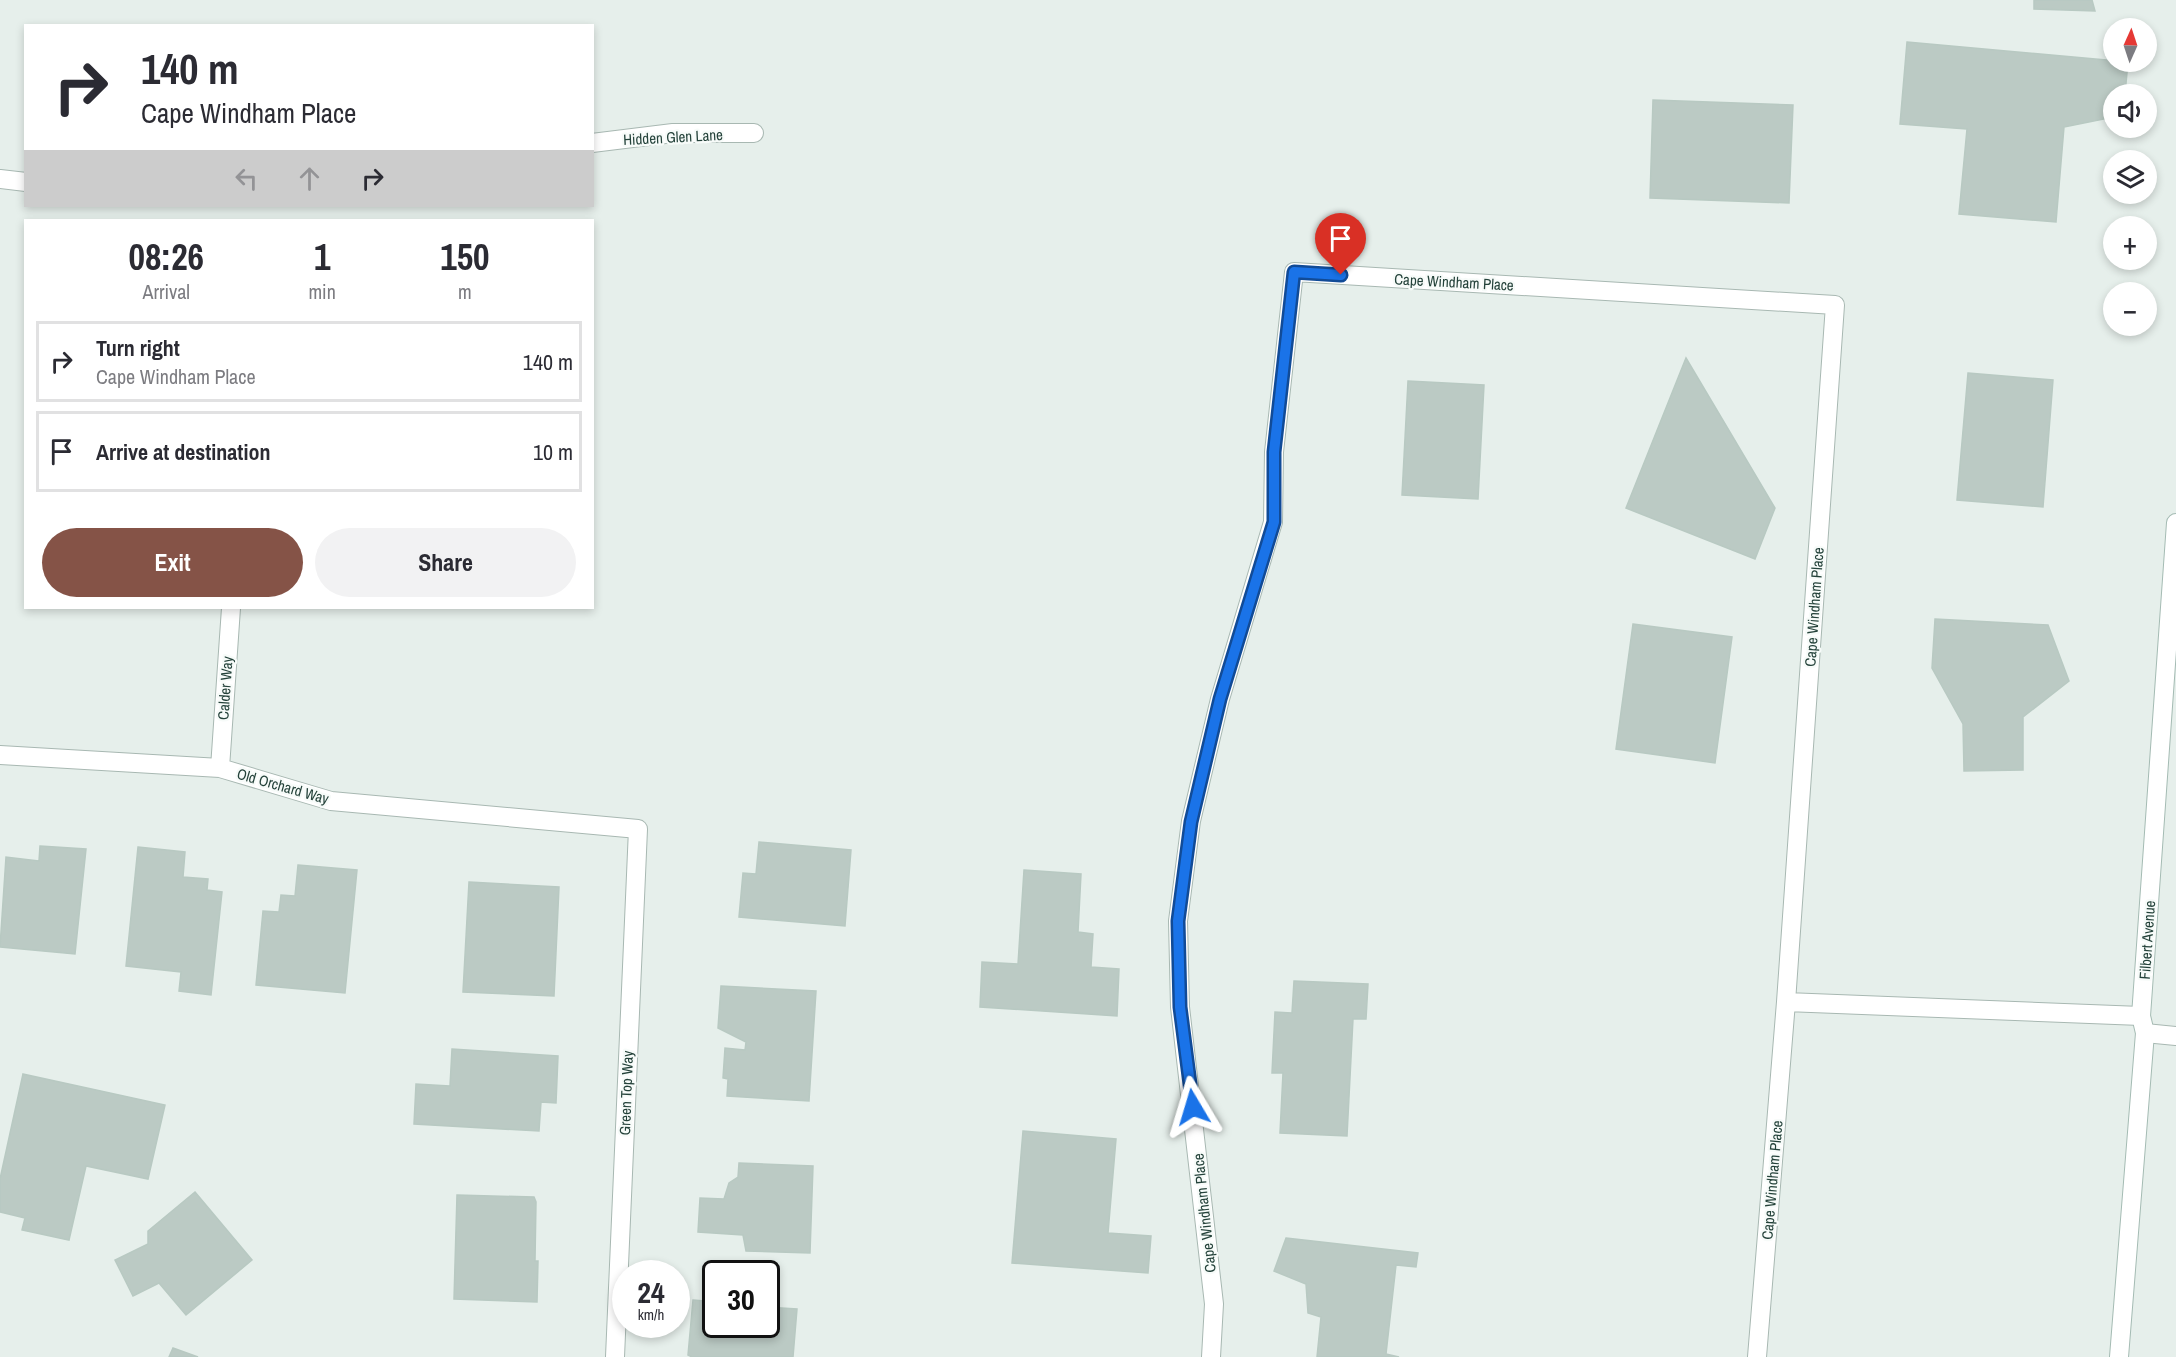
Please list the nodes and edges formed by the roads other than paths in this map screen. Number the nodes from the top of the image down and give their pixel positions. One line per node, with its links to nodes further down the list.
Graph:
1 (754, 133): 2 (street, Hidden Glen Lane)
2 (594, 143)
3 (0, 179): 4 (street)
4 (24, 182)
5 (2176, 523): 7 (street, Filbert Avenue)
6 (231, 609): 9 (street, Calder Way)
7 (2172, 626): 12 (street, Filbert Avenue)
8 (0, 755): 9 (street, Old Orchard Way)
9 (220, 768): 10 (street, Old Orchard Way)
10 (638, 829): 14 (street, Green Top Way)
11 (1786, 1002): 12 (street); 15 (street, Cape Windham Place); 16 (street, Cape Windham Place)
12 (2143, 1024): 13 (street); 17 (street, Filbert Avenue)
13 (2176, 1036)
14 (615, 1357)
15 (1211, 1357)
16 (1757, 1357)
17 (2119, 1357)

